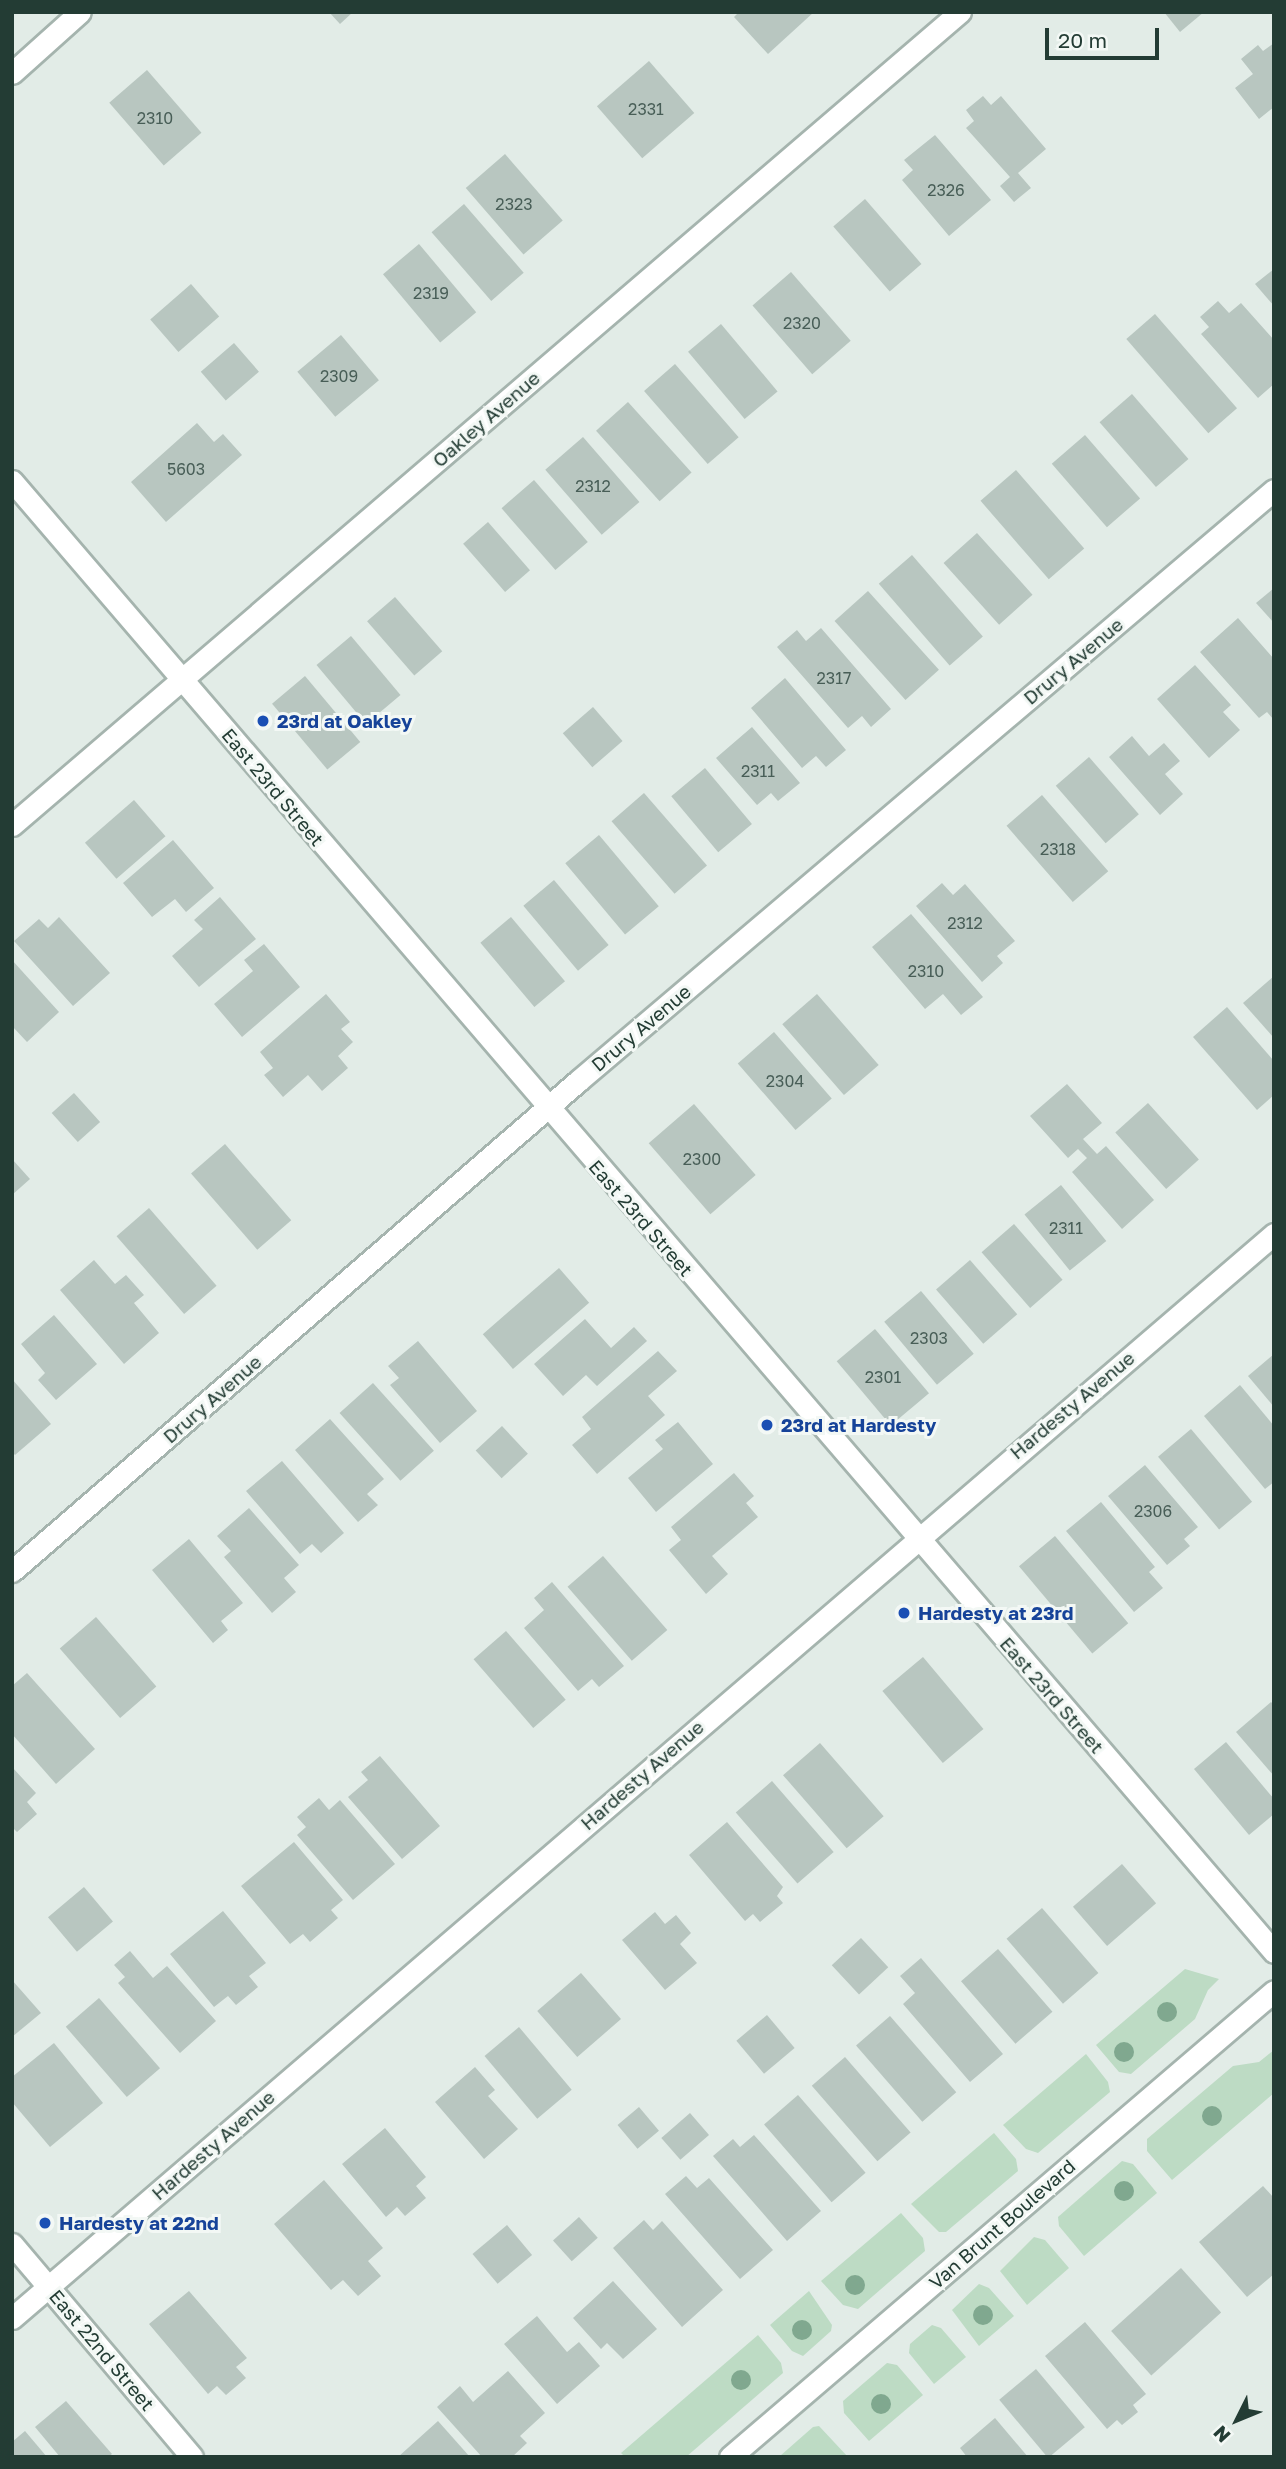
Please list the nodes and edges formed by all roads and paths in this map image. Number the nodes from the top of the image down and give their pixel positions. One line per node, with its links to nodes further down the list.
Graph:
1 (80, 12): 3 (street)
2 (960, 12): 6 (street, Oakley Avenue)
3 (12, 73)
4 (12, 481): 6 (street, East 23rd Street)
5 (1274, 491): 8 (street, Drury Avenue)
6 (182, 680): 7 (street, Oakley Avenue); 8 (street, East 23rd Street)
7 (12, 825)
8 (547, 1109): 10 (street, East 23rd Street); 11 (street, Drury Avenue)
9 (1274, 1234): 10 (street, Hardesty Avenue)
10 (916, 1538): 12 (street, East 23rd Street); 15 (street, Hardesty Avenue)
11 (12, 1571)
12 (1274, 1952)
13 (1274, 1991): 18 (street, Van Brunt Boulevard)
14 (12, 2244): 15 (street, East 22nd Street)
15 (49, 2286): 16 (street, Hardesty Avenue); 17 (street, East 22nd Street)
16 (12, 2318)
17 (192, 2457)
18 (730, 2457)

